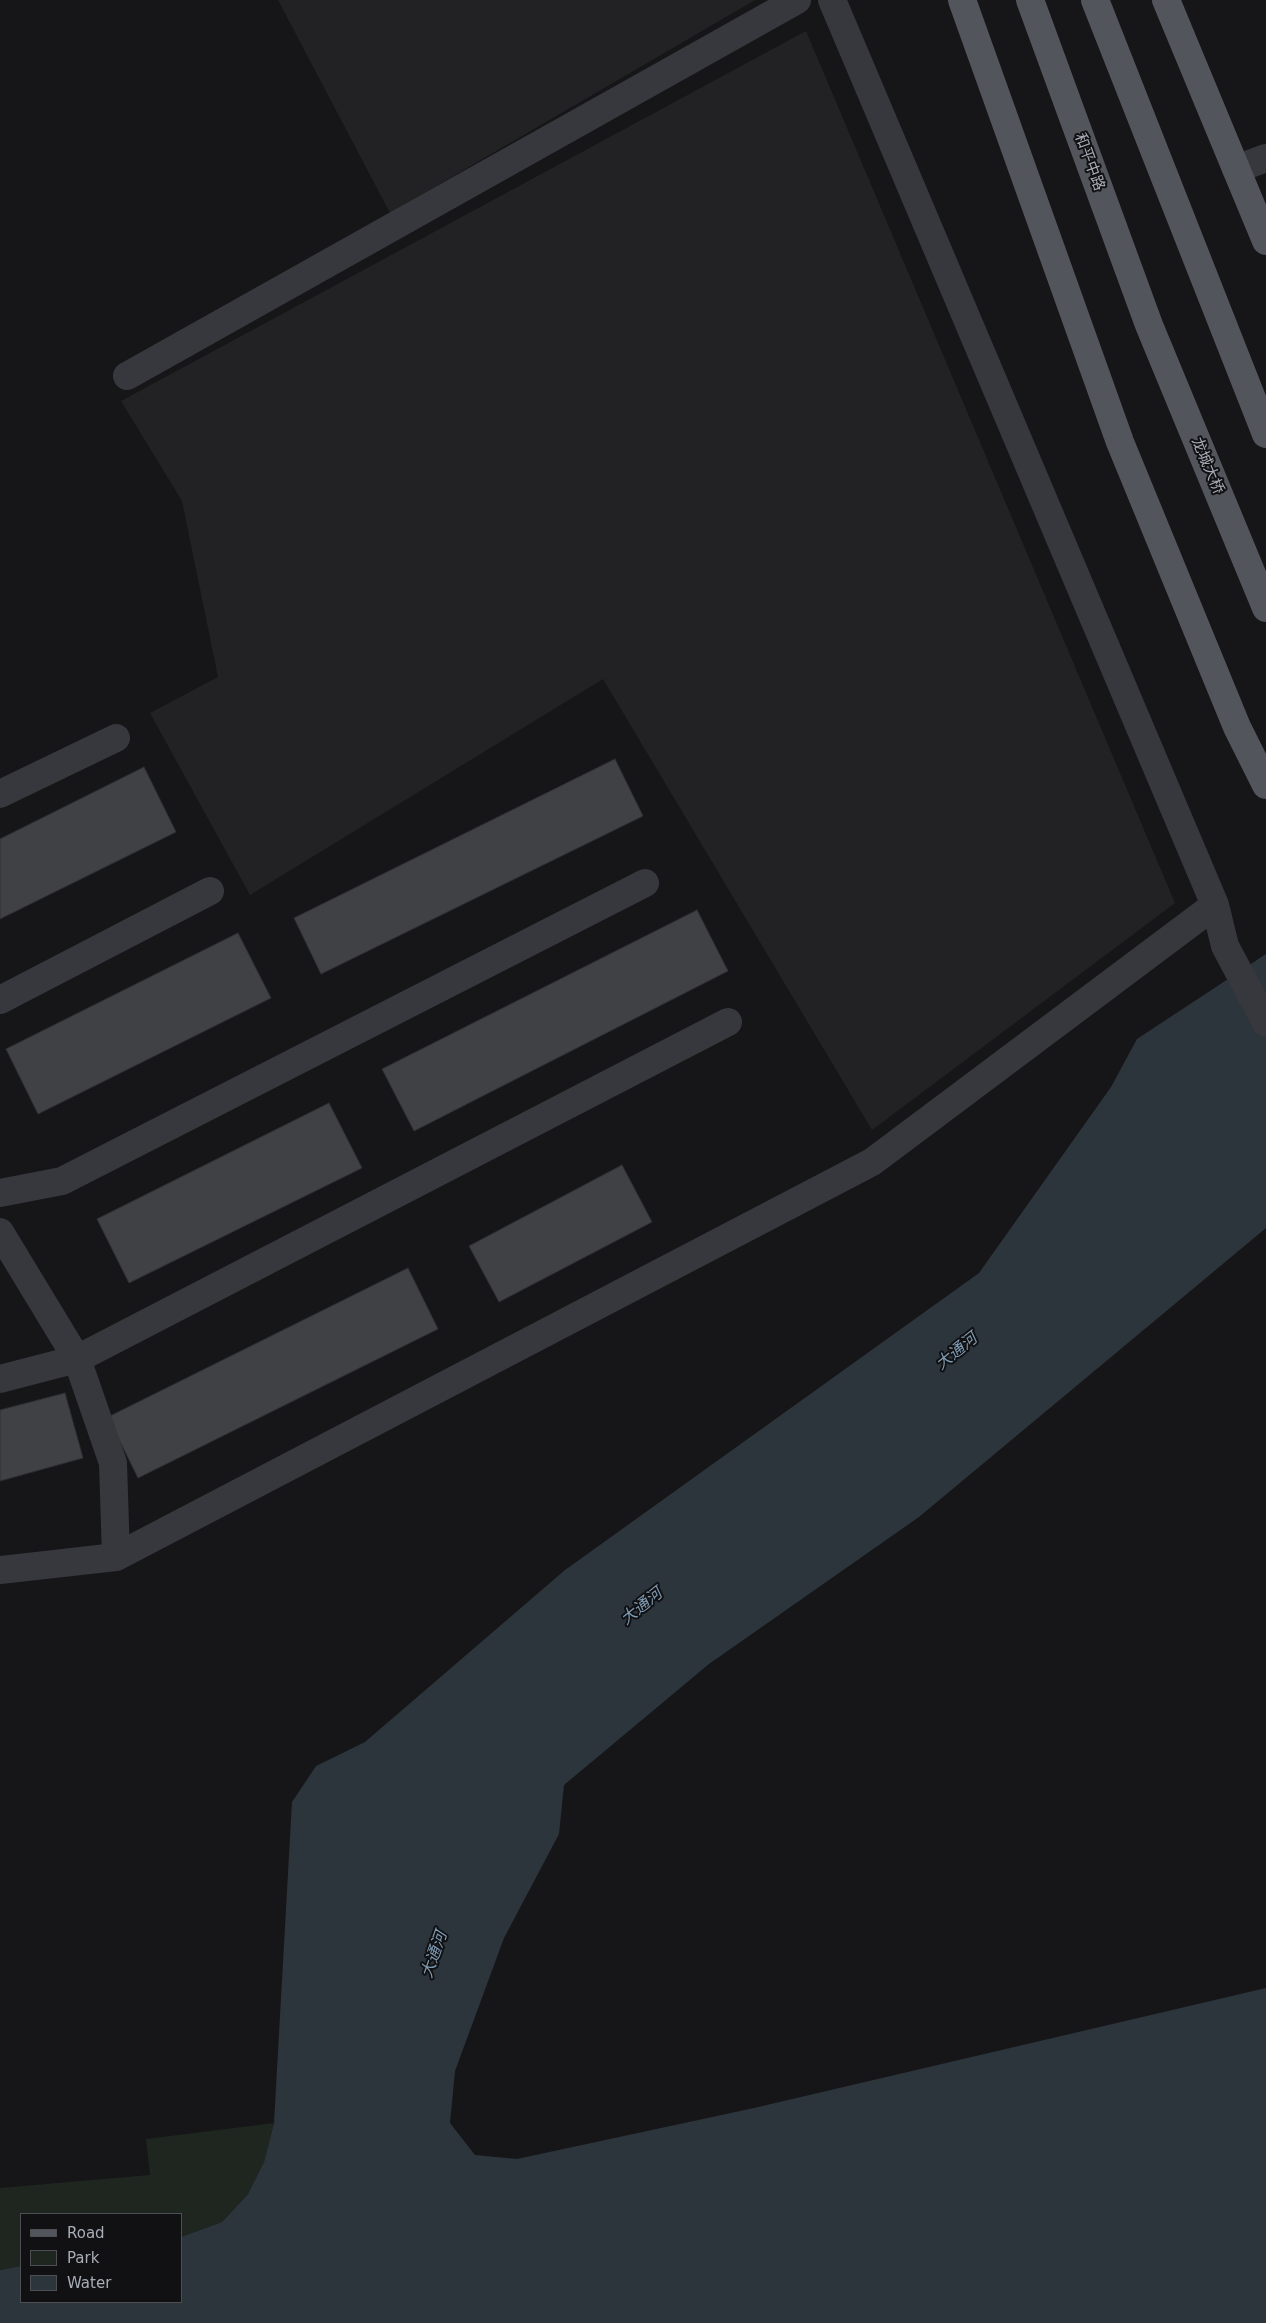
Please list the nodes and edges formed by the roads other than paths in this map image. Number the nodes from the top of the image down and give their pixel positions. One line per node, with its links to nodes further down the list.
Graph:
1 (796, 0): 11 (street)
2 (832, 0): 19 (street)
3 (962, 0): 15 (main road)
4 (1030, 0): 10 (main road, 和平中路)
5 (1095, 0): 12 (main road)
6 (1166, 0): 8 (main road)
7 (1266, 158): 8 (street)
8 (1236, 170): 9 (main road)
9 (1266, 241)
10 (1148, 325): 13 (main road, 龙城大桥)
11 (127, 376)
12 (1266, 434)
13 (1266, 608)
14 (116, 738): 16 (street)
15 (1266, 785)
16 (0, 794)
17 (645, 883): 23 (street)
18 (210, 891): 20 (street)
19 (1215, 904): 22 (street); 27 (street)
20 (0, 1000)
21 (728, 1022): 25 (street)
22 (1266, 1024)
23 (0, 1193)
24 (0, 1232): 25 (street)
25 (77, 1359): 26 (street); 27 (street)
26 (0, 1379)
27 (116, 1557): 28 (street)
28 (0, 1570)

